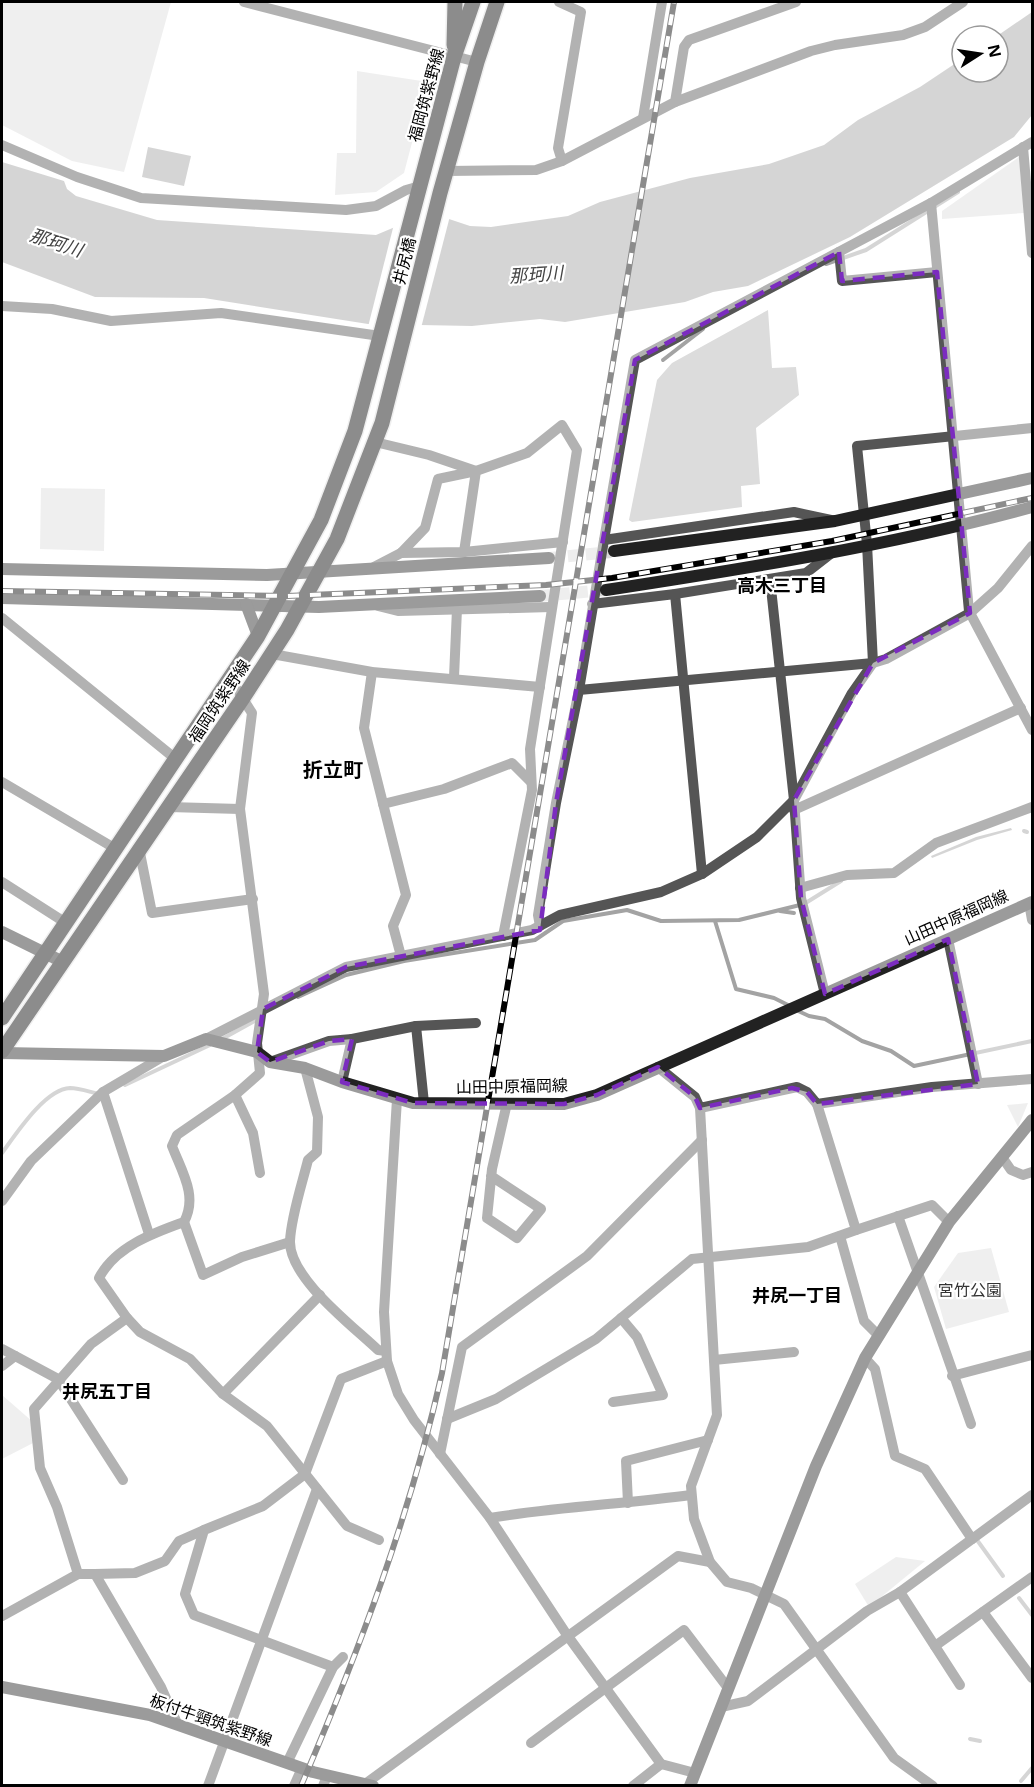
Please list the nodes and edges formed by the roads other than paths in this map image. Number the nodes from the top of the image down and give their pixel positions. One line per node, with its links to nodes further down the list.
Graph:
1 (244, 2): 10 (street)
2 (455, 2): 12 (main road)
3 (473, 2): 12 (main road, 福岡筑紫野線)
4 (497, 2): 13 (main road)
5 (559, 2): 11 (street)
6 (586, 2): 11 (street)
7 (662, 2): 15 (street)
8 (796, 2): 14 (street)
9 (962, 2): 14 (street)
10 (259, 3): 12 (street)
11 (581, 12): 18 (street)
12 (454, 57): 13 (street); 20 (main road, 福岡筑紫野線)
13 (477, 62): 19 (main road)
14 (675, 102): 15 (street)
15 (643, 118): 18 (street)
16 (1028, 144): 21 (street); 22 (street)
17 (2, 145): 20 (street)
18 (562, 161): 19 (street)
19 (447, 171): 28 (main road, 井尻橋)
20 (418, 193): 27 (main road, 井尻橋)
21 (931, 203): 23 (street); 25 (street)
22 (1032, 234): 24 (street)
23 (839, 252): 25 (street); 39 (street)
24 (1032, 253)
25 (937, 272): 30 (street)
26 (2, 306): 27 (street)
27 (381, 335): 51 (main road, 福岡筑紫野線)
28 (403, 339): 31 (main road, 福岡筑紫野線)
29 (1032, 428): 30 (street)
30 (953, 438): 34 (street); 36 (street)
31 (375, 442): 32 (street); 50 (main road, 福岡筑紫野線)
32 (476, 471): 40 (street); 45 (street); 46 (street)
33 (1032, 478): 34 (street)
34 (959, 496): 36 (street); 38 (street)
35 (1032, 507): 38 (street)
36 (863, 516): 37 (street); 41 (street)
37 (835, 521): 39 (street); 44 (street)
38 (960, 525): 41 (street); 64 (street)
39 (604, 540): 58 (street)
40 (563, 542): 45 (street); 62 (street)
41 (867, 544): 43 (street); 68 (street)
42 (1032, 546): 64 (street)
43 (836, 550): 52 (street); 53 (street)
44 (614, 551)
45 (464, 552): 46 (street)
46 (401, 554): 49 (street)
47 (549, 558): 49 (street)
48 (2, 569): 51 (street)
49 (368, 570): 50 (street)
50 (320, 572): 51 (street); 61 (main road, 福岡筑紫野線)
51 (292, 573): 60 (main road, 福岡筑紫野線)
52 (770, 579): 54 (street); 69 (street)
53 (606, 590)
54 (675, 594): 58 (street); 73 (street)
55 (540, 596): 59 (street)
56 (2, 598): 57 (street)
57 (246, 604): 60 (street); 66 (street)
58 (592, 604): 75 (street)
59 (374, 605): 61 (street); 63 (street)
60 (276, 606): 61 (street); 66 (main road, 福岡筑紫野線)
61 (300, 607): 67 (main road, 福岡筑紫野線)
62 (551, 607): 63 (street); 74 (street)
63 (457, 609): 71 (street)
64 (970, 613): 68 (street); 77 (street)
65 (2, 618): 79 (street)
66 (258, 636): 72 (main road, 福岡筑紫野線)
67 (272, 654): 70 (street); 76 (main road, 福岡筑紫野線)
68 (873, 663): 69 (street); 83 (street)
69 (779, 670): 73 (street); 83 (street)
70 (372, 672): 71 (street); 82 (street)
71 (454, 677): 74 (street)
72 (230, 678): 76 (street); 79 (main road, 福岡筑紫野線)
73 (685, 681): 75 (street); 89 (street)
74 (540, 687): 81 (street)
75 (579, 690): 96 (street)
76 (243, 698): 84 (main road, 福岡筑紫野線); 86 (street)
77 (1021, 708): 78 (street); 83 (street)
78 (1032, 730)
79 (177, 760): 88 (main road, 福岡筑紫野線)
80 (2, 782): 88 (street)
81 (531, 782): 82 (street); 98 (street)
82 (383, 804): 101 (street)
83 (794, 805): 89 (street); 91 (street)
84 (169, 807): 86 (street); 87 (main road, 福岡筑紫野線)
85 (1032, 807): 91 (street)
86 (240, 809): 92 (street)
87 (139, 848): 92 (street); 102 (main road, 福岡筑紫野線)
88 (116, 849): 95 (main road, 福岡筑紫野線)
89 (702, 874): 96 (street)
90 (2, 882): 95 (street)
91 (800, 893): 103 (street)
92 (253, 899): 104 (street)
93 (1031, 902): 94 (street); 99 (street, 山田中原福岡線)
94 (1032, 920)
95 (66, 923): 100 (main road, 福岡筑紫野線)
96 (540, 926): 98 (street)
97 (2, 932): 100 (street)
98 (503, 936): 101 (street)
99 (948, 939): 103 (street, 山田中原福岡線); 118 (street)
100 (47, 953): 102 (street); 105 (main road, 福岡筑紫野線)
101 (401, 956): 104 (street)
102 (63, 962): 111 (main road, 福岡筑紫野線)
103 (825, 994): 114 (street, 山田中原福岡線)
104 (262, 1011): 109 (street); 110 (street)
105 (2, 1018)
106 (476, 1023): 107 (street)
107 (416, 1026): 108 (street); 122 (street)
108 (352, 1039): 113 (street); 117 (street)
109 (208, 1040): 110 (street, 山田中原福岡線); 112 (street)
110 (257, 1047): 113 (street, 山田中原福岡線); 120 (street)
111 (2, 1052): 112 (street)
112 (164, 1056): 119 (street)
113 (270, 1062): 115 (street, 山田中原福岡線)
114 (658, 1067): 123 (street, 山田中原福岡線); 125 (street)
115 (305, 1068): 117 (street, 山田中原福岡線); 139 (street)
116 (1032, 1078): 118 (street)
117 (342, 1082): 121 (street, 山田中原福岡線)
118 (978, 1084): 124 (street)
119 (106, 1091): 132 (street); 137 (street)
120 (235, 1095): 130 (street); 134 (street)
121 (397, 1099): 122 (street, 山田中原福岡線); 150 (street)
122 (424, 1103): 123 (street, 山田中原福岡線)
123 (507, 1103): 131 (street)
124 (817, 1104): 125 (street); 136 (street)
125 (700, 1108): 127 (street)
126 (1032, 1120): 128 (street)
127 (702, 1140): 140 (street); 158 (street)
128 (1002, 1157): 129 (street); 135 (street)
129 (1032, 1172)
130 (260, 1173)
131 (491, 1176): 131 (street)
132 (2, 1201)
133 (898, 1216): 135 (street); 136 (street); 141 (street)
134 (184, 1222): 137 (street); 139 (street)
135 (949, 1222): 141 (street)
136 (856, 1230): 138 (street)
137 (150, 1234): 143 (street)
138 (840, 1236): 140 (street); 145 (street)
139 (290, 1242): 142 (street)
140 (708, 1256): 144 (street); 152 (street)
141 (916, 1270): 145 (street); 154 (street)
142 (320, 1295): 150 (street); 156 (street)
143 (127, 1318): 155 (street); 156 (street)
144 (621, 1318): 157 (street); 158 (street)
145 (877, 1334): 151 (street)
146 (2, 1350): 149 (street)
147 (794, 1352): 152 (street)
148 (1032, 1355): 154 (street)
149 (15, 1356): 153 (street); 155 (street)
150 (386, 1356): 161 (street); 162 (street)
151 (864, 1358): 170 (street); 177 (street)
152 (714, 1360): 160 (street)
153 (2, 1366)
154 (952, 1376): 159 (street)
155 (58, 1379): 163 (street); 173 (street)
156 (223, 1394): 162 (street)
157 (613, 1402)
158 (447, 1419): 161 (street)
159 (971, 1424)
160 (708, 1440): 165 (street); 167 (street)
161 (440, 1454): 168 (street)
162 (304, 1474): 164 (street); 169 (street)
163 (123, 1480)
164 (317, 1489): 171 (street); 181 (street)
165 (691, 1495): 167 (street); 172 (street)
166 (1032, 1495): 170 (street)
167 (628, 1503): 168 (street)
168 (490, 1518): 180 (street)
169 (204, 1530): 174 (street); 181 (street)
170 (972, 1539): 176 (street)
171 (379, 1540)
172 (710, 1562): 177 (street); 180 (street)
173 (78, 1574): 174 (street); 179 (street)
174 (95, 1574): 192 (street)
175 (1032, 1577): 178 (street)
176 (900, 1592): 182 (street); 183 (street)
177 (765, 1594): 183 (street); 190 (street)
178 (983, 1612): 182 (street); 186 (street)
179 (2, 1616)
180 (567, 1635): 189 (street); 202 (street)
181 (259, 1641): 185 (street); 193 (street)
182 (934, 1646): 187 (street)
183 (817, 1649): 191 (street); 205 (street)
184 (343, 1657): 185 (street)
185 (333, 1667): 195 (street)
186 (1032, 1678)
187 (960, 1685)
188 (2, 1687): 192 (street, 板付牛頸筑紫野線)
189 (604, 1687): 190 (street); 194 (street); 196 (street)
190 (728, 1688): 191 (street)
191 (721, 1707): 198 (street)
192 (177, 1723): 193 (street, 板付牛頸筑紫野線)
193 (226, 1740): 195 (street, 板付牛頸筑紫野線); 200 (street)
194 (531, 1743)
195 (287, 1763): 197 (street, 板付牛頸筑紫野線)
196 (661, 1764): 198 (street); 203 (street)
197 (302, 1768): 199 (street, 板付牛頸筑紫野線); 201 (street)
198 (695, 1773): 204 (street)
199 (325, 1781): 202 (street, 板付牛頸筑紫野線)
200 (208, 1785)
201 (294, 1785)
202 (369, 1785)
203 (633, 1785)
204 (690, 1785)
205 (933, 1785)

